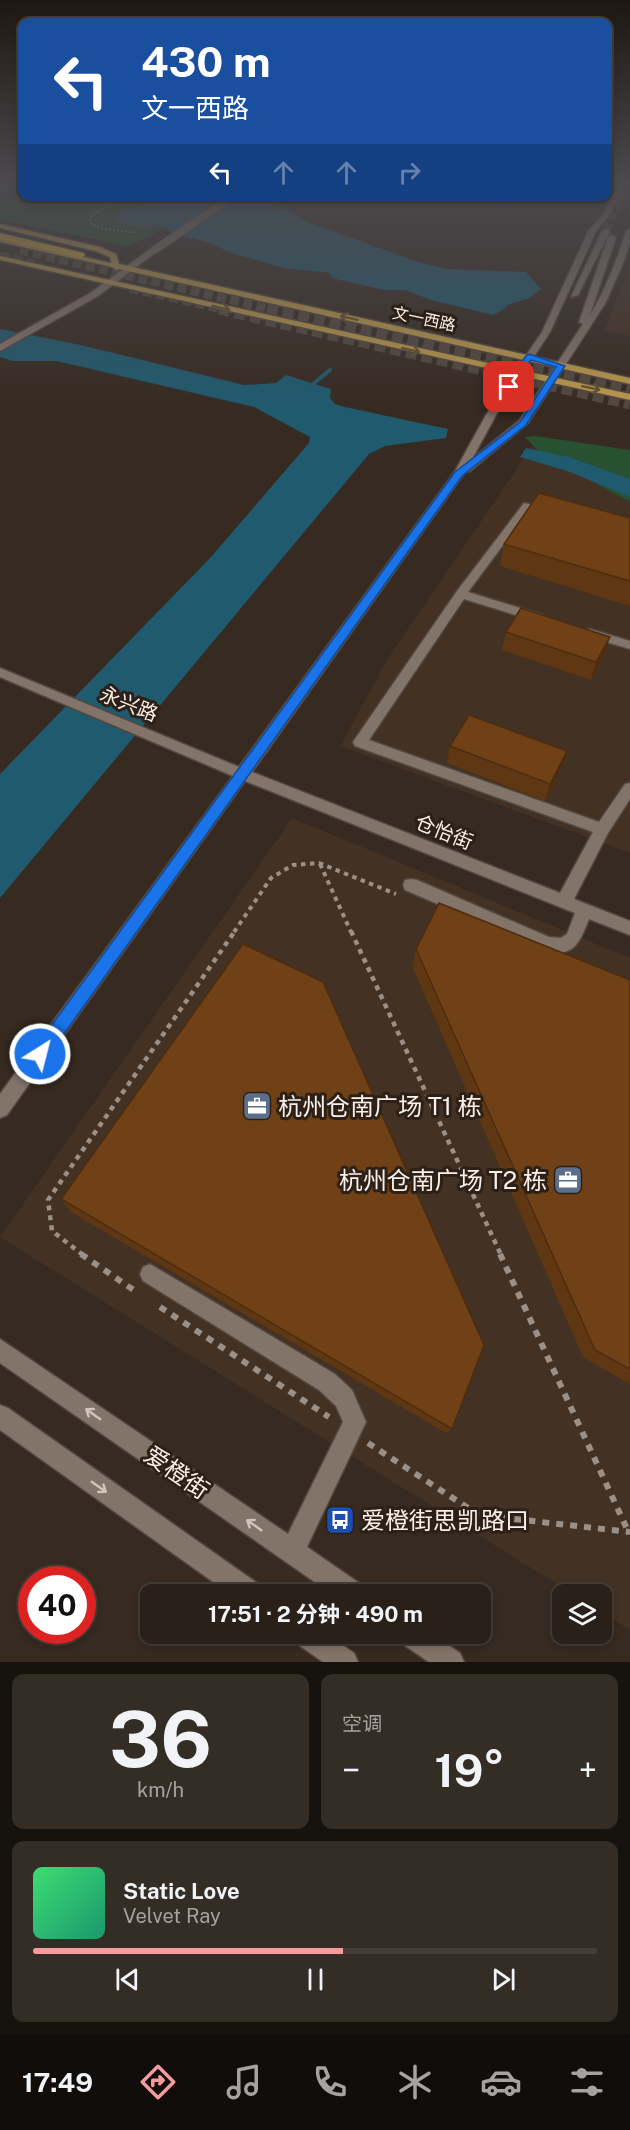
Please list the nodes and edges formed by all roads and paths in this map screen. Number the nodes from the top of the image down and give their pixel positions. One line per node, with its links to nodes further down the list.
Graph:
1 (3, 259): 12 (main road, 文一西路)
2 (79, 259): 10 (main road, 文一西路)
3 (114, 259): 10 (main road)
4 (129, 259): 10 (street)
5 (143, 259): 11 (street, bridge)
6 (580, 259): 15 (street)
7 (594, 259): 15 (street)
8 (602, 259): 16 (street)
9 (621, 259): 16 (street)
10 (116, 268): 11 (main road, 文一西路); 12 (street)
11 (127, 270): 13 (street); 19 (main road, 文一西路, one-way to 11)
12 (99, 280): 13 (main road, 文一西路); 14 (street)
13 (111, 283): 14 (street); 21 (main road, 文一西路, one-way to 21)
14 (27, 328): 17 (street); 18 (street)
15 (546, 332): 19 (street)
16 (579, 336): 20 (street)
17 (0, 341)
18 (0, 348)
19 (529, 357): 20 (main road, 文一西路); 21 (street)
20 (561, 366): 22 (street); 23 (main road, 文一西路)
21 (519, 373): 22 (main road, 文一西路); 25 (street)
22 (551, 380): 24 (main road, 文一西路, one-way to 24); 25 (street)
23 (630, 381)
24 (630, 397)
25 (459, 474): 32 (street)
26 (562, 515): 27 (street)
27 (461, 594): 28 (street); 34 (street)
28 (551, 621)
29 (574, 628): 30 (street)
30 (630, 645)
31 (0, 672): 32 (street, 永兴路)
32 (242, 774): 37 (street, 仓怡街); 40 (street)
33 (630, 788): 34 (street)
34 (602, 830): 37 (street)
35 (319, 863): 36 (path); 42 (path); 47 (path)
36 (406, 891): 38 (street)
37 (564, 902): 38 (street, 仓怡街)
38 (584, 910): 39 (street, 仓怡街)
39 (630, 928)
40 (0, 1109)
41 (150, 1274): 46 (street)
42 (146, 1297)
43 (155, 1304): 46 (path)
44 (0, 1350): 48 (street, 爱橙街, one-way to 44)
45 (0, 1416): 49 (street, one-way to 49)
46 (350, 1431): 47 (path); 48 (street)
47 (629, 1532)
48 (292, 1552): 50 (street, 爱橙街)
49 (237, 1584)
50 (338, 1584)
51 (319, 1644): 53 (street)
52 (425, 1644): 54 (street)
53 (345, 1662)
54 (451, 1662)

